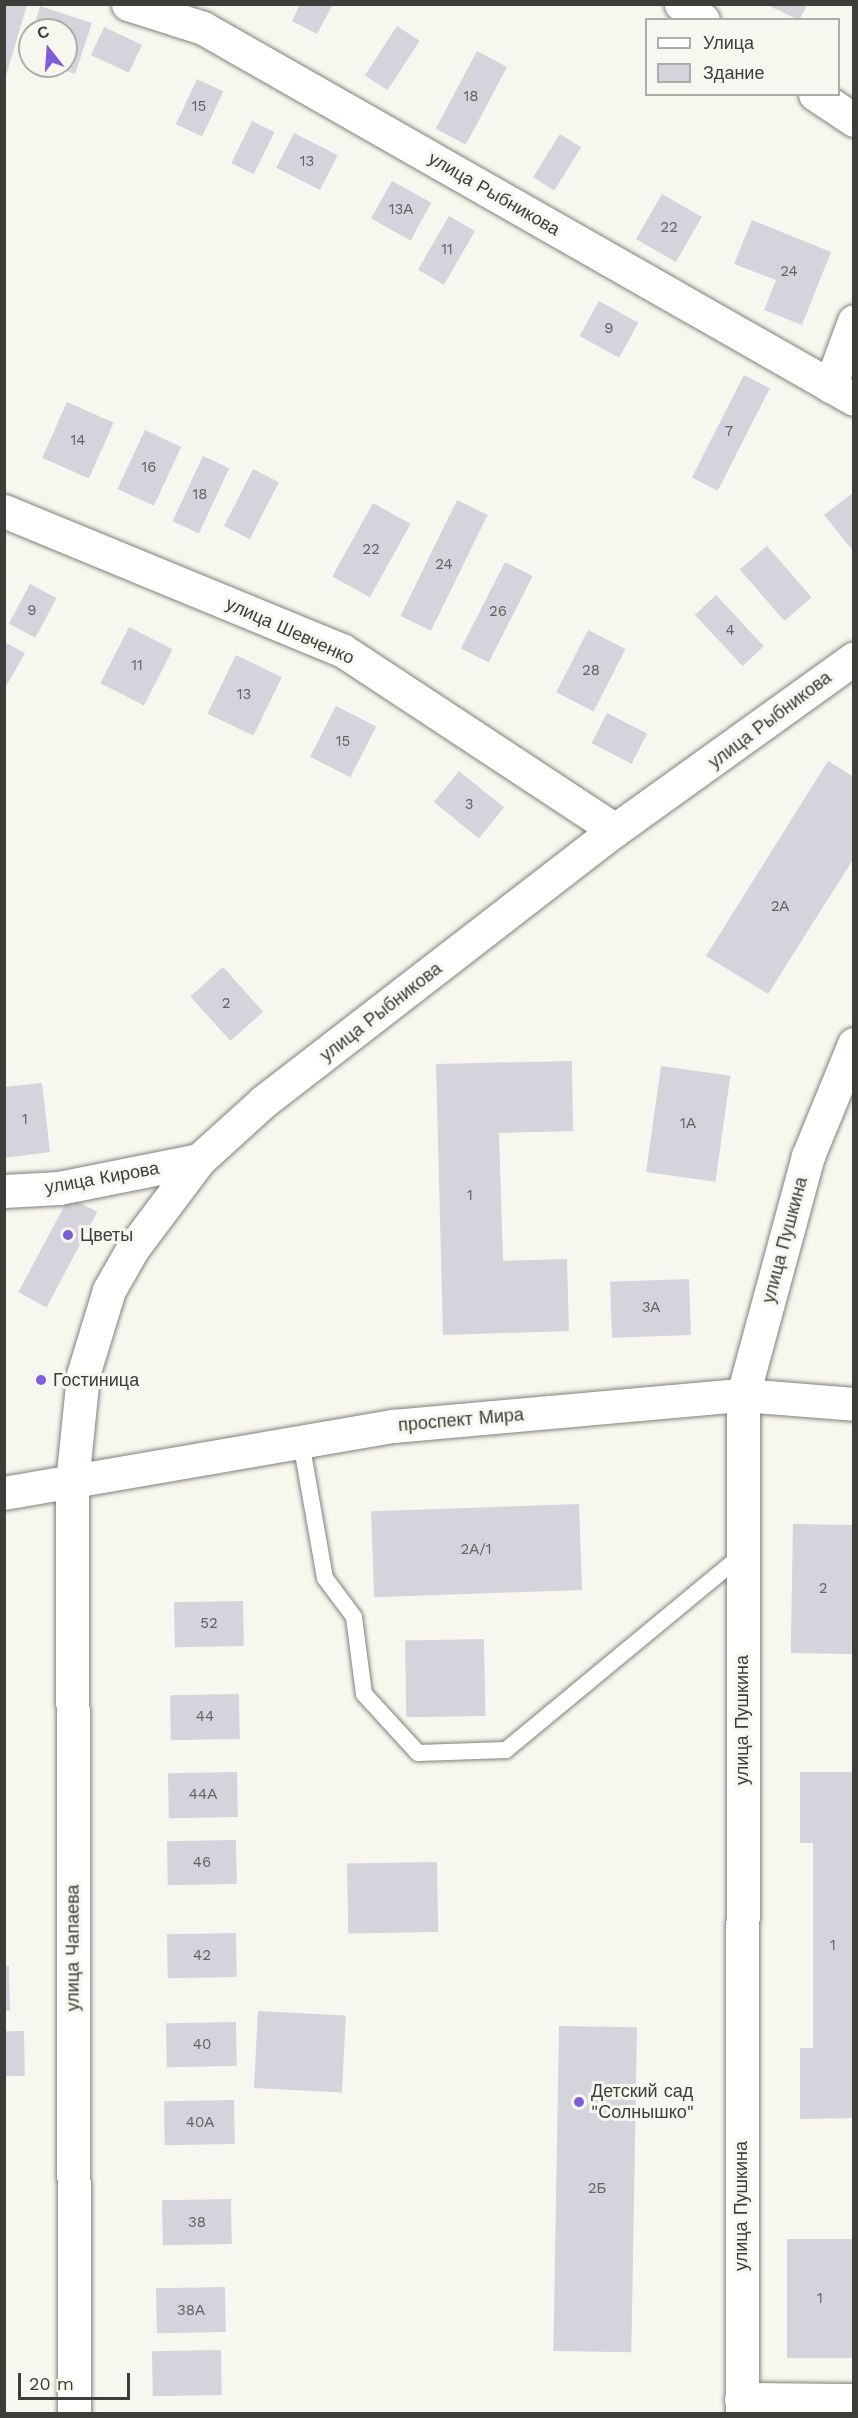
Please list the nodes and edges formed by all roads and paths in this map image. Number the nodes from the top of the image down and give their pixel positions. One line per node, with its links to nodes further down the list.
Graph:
1 (128, 4): 7 (street, улица Рыбникова)
2 (681, 4): 3 (street)
3 (700, 18)
4 (818, 96): 5 (street)
5 (854, 120)
6 (854, 321): 7 (street)
7 (842, 393)
8 (4, 511): 10 (street, улица Шевченко)
9 (854, 658): 10 (street, улица Рыбникова)
10 (615, 830): 12 (street, улица Рыбникова)
11 (854, 1044): 14 (street, улица Пушкина)
12 (199, 1160): 13 (street, улица Кирова); 17 (street, улица Рыбникова)
13 (4, 1191)
14 (743, 1395): 15 (street, проспект Мира); 16 (street, проспект Мира); 19 (street, улица Пушкина)
15 (854, 1404)
16 (301, 1442): 17 (street, проспект Мира); 19 (lane)
17 (72, 1483): 18 (street, проспект Мира); 22 (street, улица Чапаева)
18 (4, 1493)
19 (742, 1555): 21 (street, улица Пушкина)
20 (854, 2400): 21 (street)
21 (741, 2406)
22 (74, 2414)

